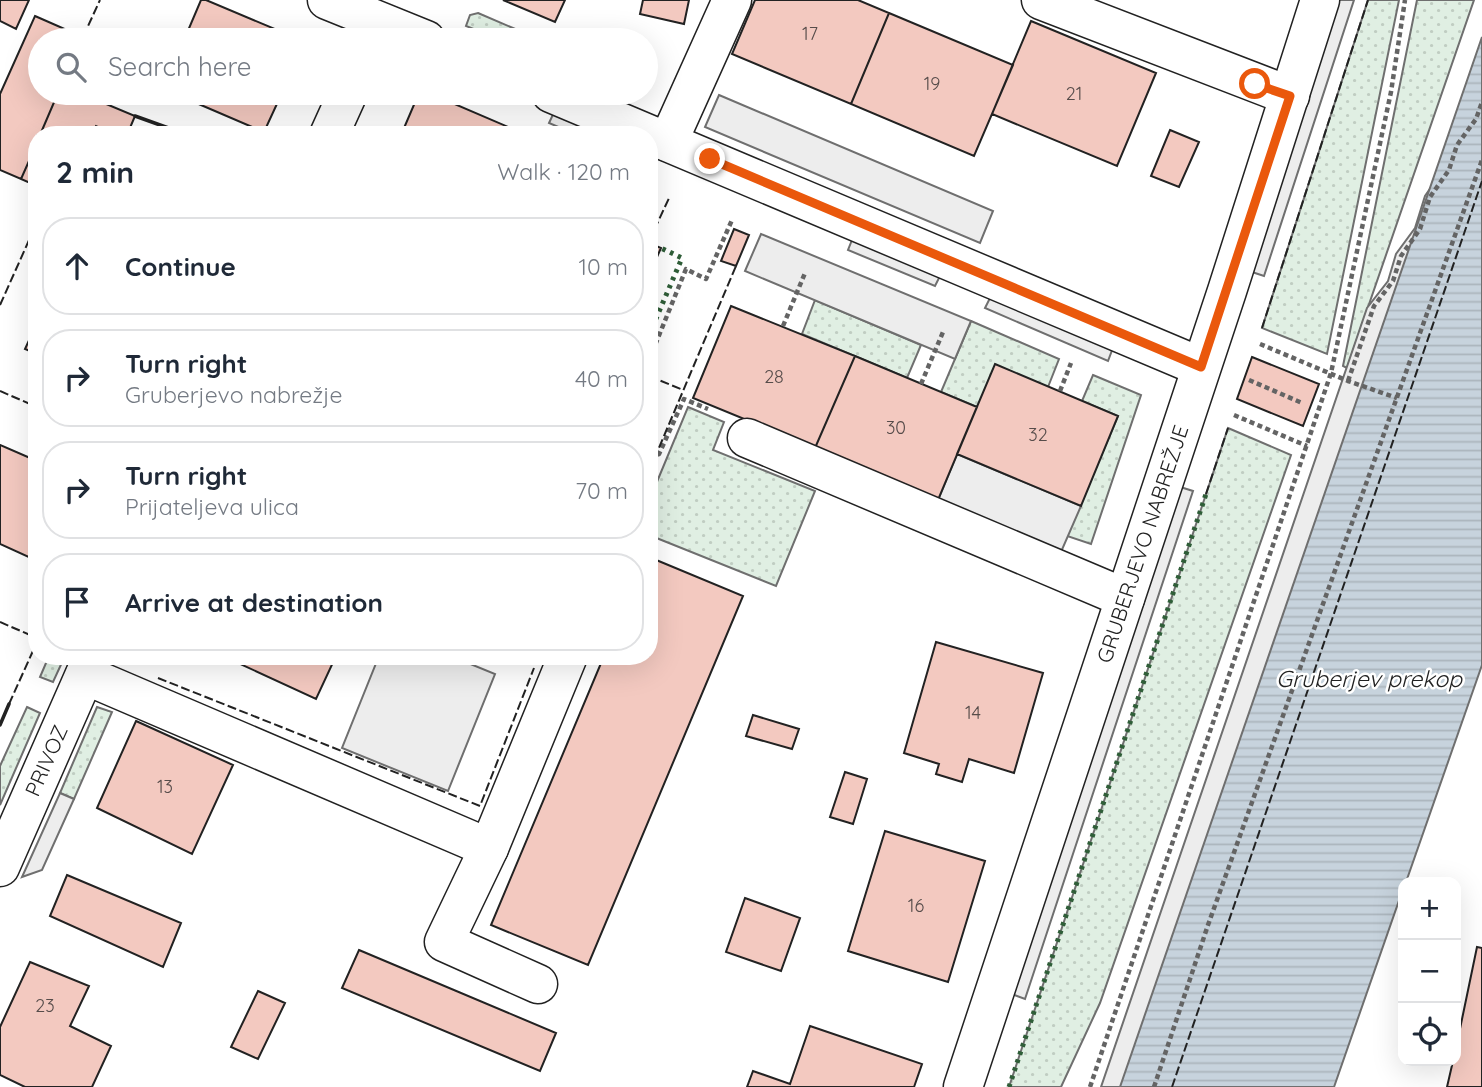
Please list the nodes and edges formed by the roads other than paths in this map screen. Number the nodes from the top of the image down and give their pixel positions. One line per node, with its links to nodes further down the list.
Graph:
1 (327, 0): 5 (street)
2 (732, 0): 13 (street)
3 (1041, 0): 7 (street)
4 (1321, 0): 7 (street, GRUBERJEVO NABREŽJE)
5 (380, 21): 6 (street)
6 (397, 28)
7 (1290, 96): 14 (street, GRUBERJEVO NABREŽJE)
8 (343, 105): 10 (street)
9 (580, 105): 11 (street)
10 (333, 126)
11 (630, 126)
12 (658, 138): 13 (street)
13 (668, 142): 14 (street)
14 (1201, 367): 16 (street, GRUBERJEVO NABREŽJE)
15 (747, 438): 16 (street)
16 (1125, 598): 22 (street, GRUBERJEVO NABREŽJE)
17 (564, 665): 19 (street)
18 (89, 666): 19 (street); 20 (street, PRIVOZ)
19 (489, 848): 21 (street)
20 (0, 867)
21 (538, 984)
22 (963, 1087)

